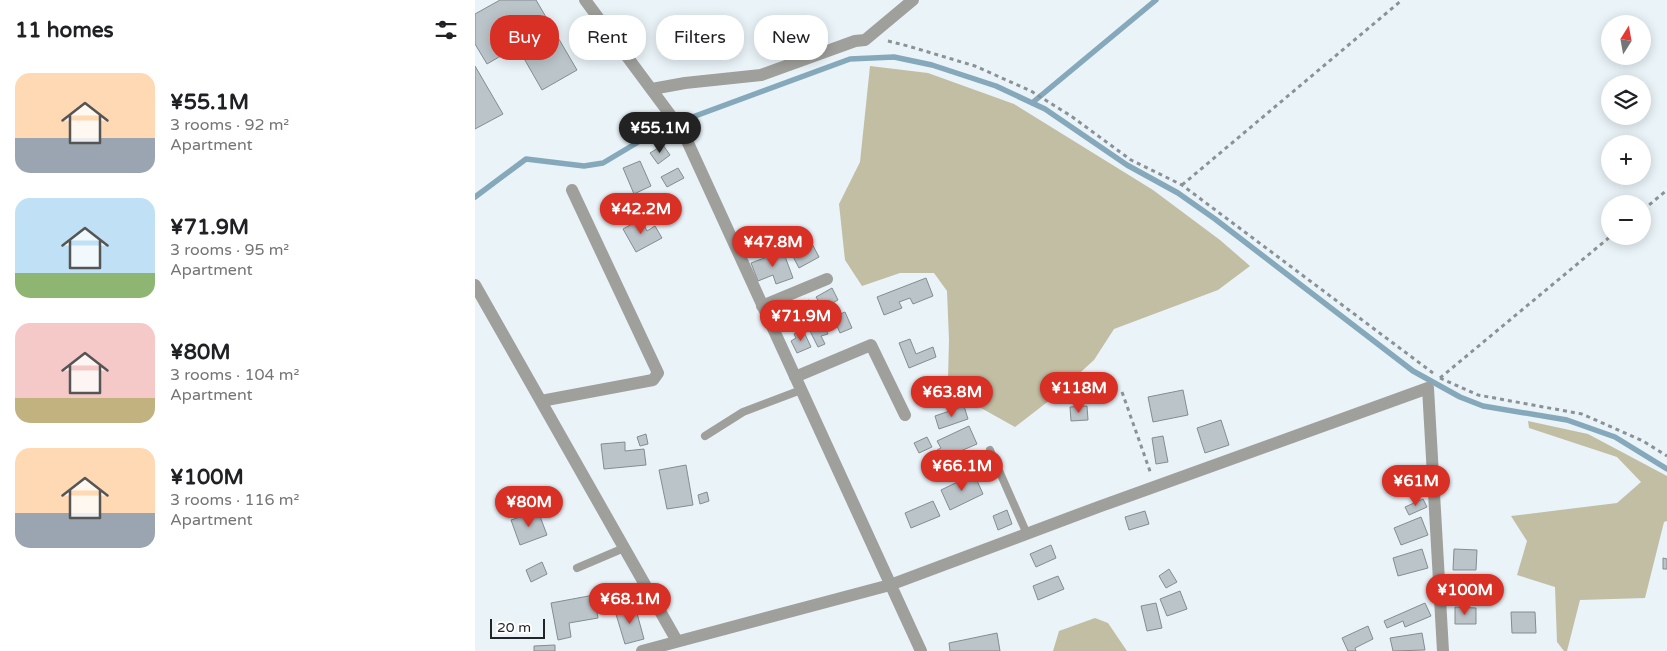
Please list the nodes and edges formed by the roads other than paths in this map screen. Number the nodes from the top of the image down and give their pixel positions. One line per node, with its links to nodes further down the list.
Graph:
1 (585, 0): 3 (street)
2 (913, 0): 3 (street)
3 (653, 89): 7 (street)
4 (572, 190): 10 (street)
5 (827, 279): 7 (street)
6 (475, 285): 10 (street)
7 (762, 306): 8 (street)
8 (795, 377): 9 (street); 11 (street)
9 (801, 390): 12 (lane); 17 (street)
10 (541, 401): 15 (street)
11 (905, 415)
12 (705, 436)
13 (990, 450): 14 (lane)
14 (1027, 534): 17 (street); 21 (street)
15 (624, 548): 16 (lane); 18 (street)
16 (577, 568)
17 (890, 585): 18 (street); 20 (street)
18 (677, 641): 19 (street)
19 (642, 651)
20 (921, 651)
21 (1443, 651)

